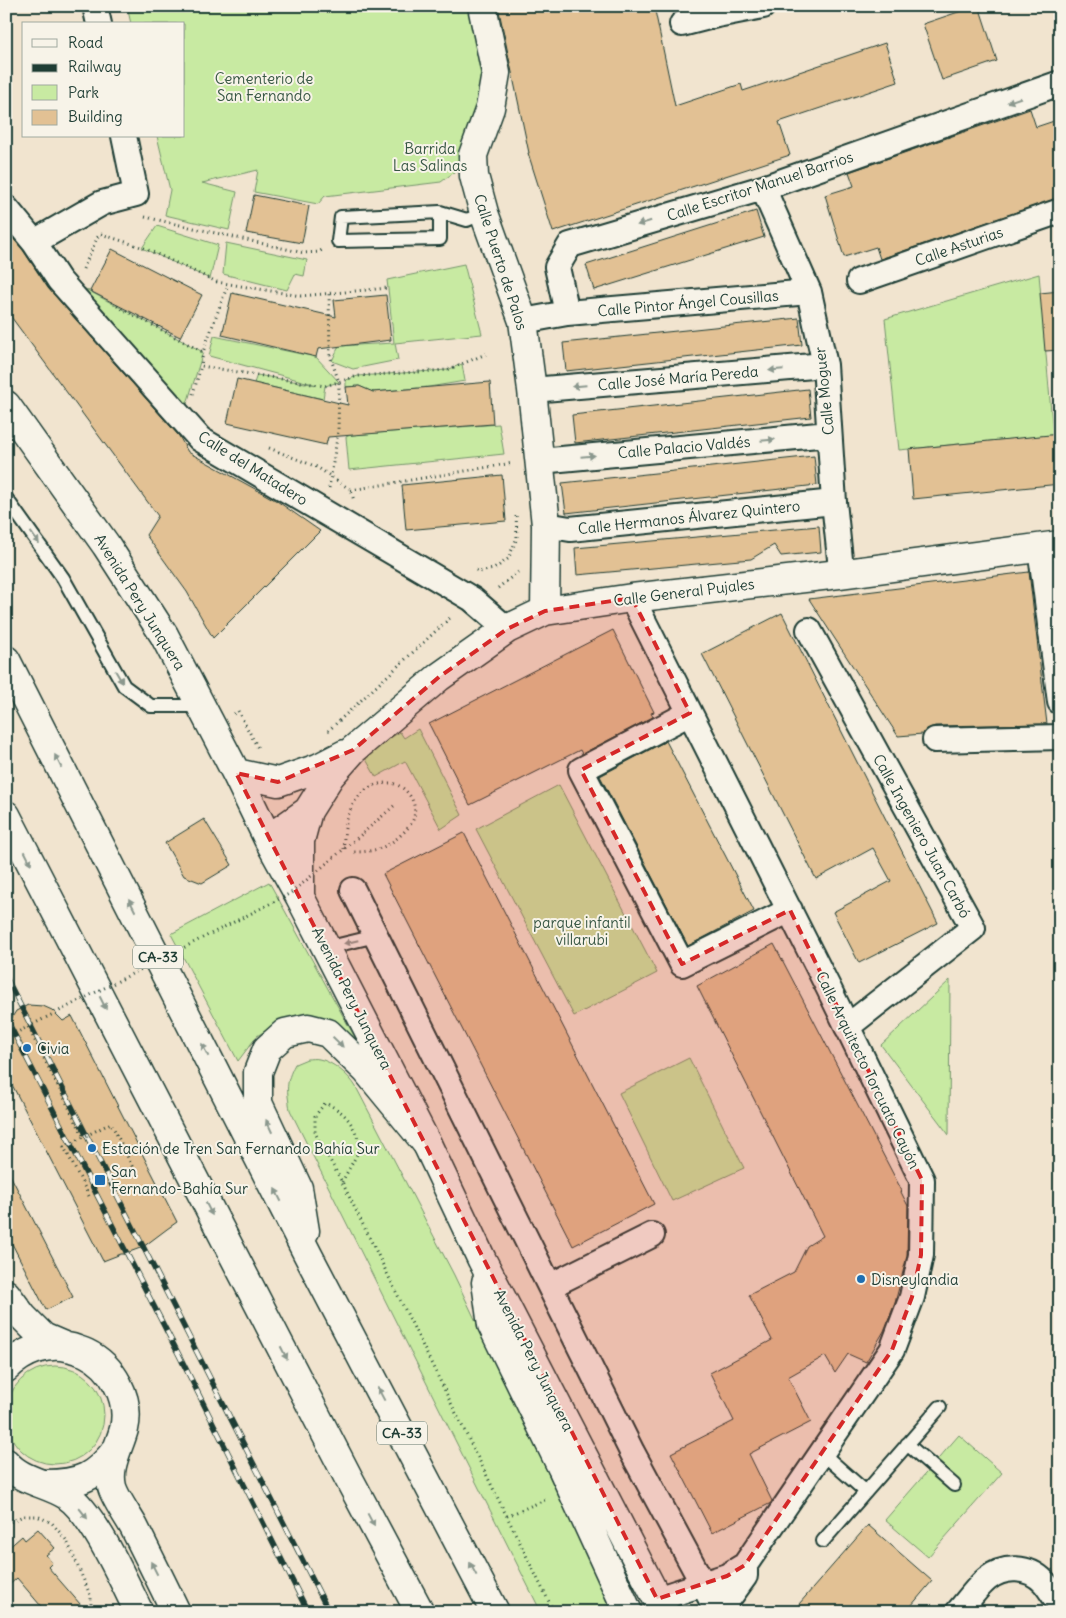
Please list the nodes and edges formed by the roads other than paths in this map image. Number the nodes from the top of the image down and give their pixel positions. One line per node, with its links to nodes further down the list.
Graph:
1 (95, 6): 5 (street)
2 (482, 6): 13 (main road, Calle Puerto de Palos)
3 (762, 6): 4 (street)
4 (716, 11): 6 (street)
5 (99, 22)
6 (682, 24)
7 (1060, 83): 9 (street, Calle Escritor Manuel Barrios, one-way to 9)
8 (124, 138): 14 (street)
9 (763, 188): 16 (street, Calle Moguer); 17 (street, Calle Escritor Manuel Barrios, one-way to 17)
10 (6, 208): 14 (street, Calle del Matadero)
11 (1060, 211): 15 (street, Calle Asturias)
12 (440, 212): 12 (lane); 13 (lane)
13 (484, 213): 18 (main road, Calle Puerto de Palos)
14 (34, 242): 31 (street, Calle del Matadero)
15 (858, 281)
16 (809, 292): 17 (street, Calle Pintor Ángel Cousillas); 19 (street, Calle Moguer)
17 (567, 313): 18 (street)
18 (523, 321): 20 (main road, Calle Puerto de Palos)
19 (825, 365): 20 (street, Calle José María Pereda, one-way to 20); 22 (street, Calle Moguer)
20 (532, 390): 23 (main road, Calle Puerto de Palos)
21 (6, 405): 36 (main road, Avenida Pery Junquera)
22 (829, 434): 23 (street, Calle Palacio Valdés, one-way to 22); 25 (street, Calle Moguer)
23 (540, 461): 26 (main road, Calle Puerto de Palos)
24 (6, 498): 36 (lane, one-way to 36)
25 (834, 502): 26 (street, Calle Hermanos Álvarez Quintero); 28 (street, Calle Moguer)
26 (546, 525): 30 (main road, Calle Puerto de Palos)
27 (1050, 546): 28 (main road, Calle General Pujales); 34 (street)
28 (839, 574): 29 (main road, Calle General Pujales)
29 (632, 598): 30 (main road, Calle General Pujales); 35 (street, Calle Arquitecto Torcuato Cayón)
30 (545, 611): 31 (main road, Calle General Pujales)
31 (507, 629): 39 (main road, Calle General Pujales)
32 (809, 630): 50 (street, Calle Ingeniero Juan Carbó)
33 (6, 660): 53 (main road, CA-33, one-way to 33)
34 (1060, 702)
35 (690, 713): 47 (street, Calle Arquitecto Torcuato Cayón); 47 (street)
36 (207, 717): 41 (main road, Avenida Pery Junquera)
37 (1060, 737): 38 (street)
38 (935, 740)
39 (353, 750): 40 (main road); 42 (main road)
40 (318, 768): 41 (main road); 44 (main road)
41 (236, 773): 44 (main road, Avenida Pery Junquera)
42 (308, 811): 44 (main road); 46 (main road)
43 (6, 815): 74 (main road, one-way to 74)
44 (262, 828): 46 (main road, Avenida Pery Junquera)
45 (353, 890): 48 (street)
46 (300, 897): 49 (main road, Avenida Pery Junquera)
47 (790, 910): 50 (street, Calle Arquitecto Torcuato Cayón)
48 (376, 936): 49 (lane, one-way to 49); 55 (street)
49 (326, 948): 51 (main road, Avenida Pery Junquera)
50 (847, 1027): 62 (street, Calle Arquitecto Torcuato Cayón)
51 (427, 1144): 53 (main road, one-way to 51); 54 (main road, Avenida Pery Junquera)
52 (652, 1235): 55 (street)
53 (308, 1254): 75 (main road, CA-33, one-way to 53)
54 (482, 1260): 70 (main road, Avenida Pery Junquera); 76 (main road)
55 (550, 1286): 69 (street)
56 (6, 1294): 57 (main road)
57 (64, 1346): 58 (main road); 61 (main road)
58 (6, 1368)
59 (940, 1407): 60 (lane)
60 (907, 1444): 65 (lane); 66 (lane)
61 (117, 1449): 64 (main road); 73 (main road, one-way to 61)
62 (822, 1452): 66 (lane); 68 (street, Calle Arquitecto Torcuato Cayón)
63 (8, 1468): 64 (main road)
64 (45, 1484): 72 (main road, one-way to 72)
65 (954, 1485)
66 (866, 1492): 67 (lane)
67 (823, 1541)
68 (745, 1565): 69 (street); 78 (street)
69 (701, 1584): 70 (street); 77 (street)
70 (660, 1605)
71 (1060, 1605): 79 (street)
72 (139, 1612)
73 (176, 1612)
74 (420, 1612)
75 (496, 1612)
76 (628, 1612)
77 (714, 1612)
78 (719, 1612)
79 (958, 1612)

